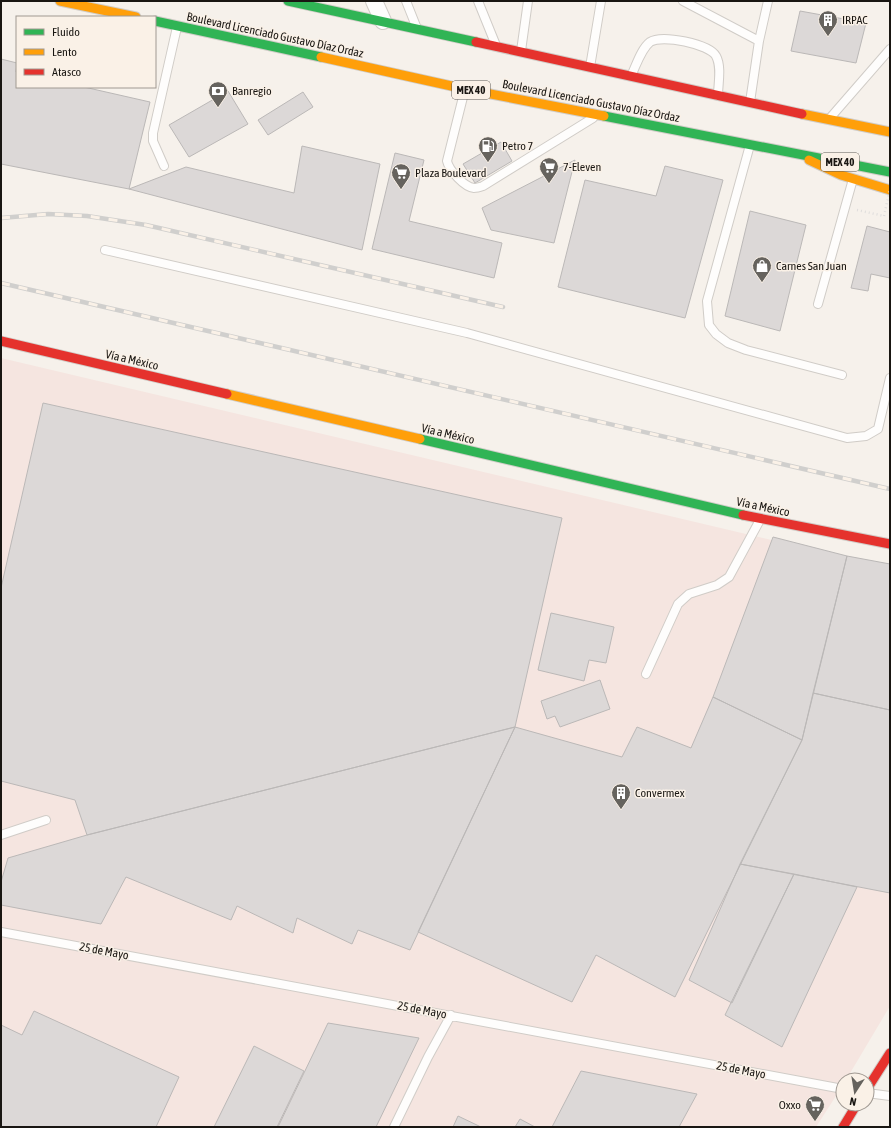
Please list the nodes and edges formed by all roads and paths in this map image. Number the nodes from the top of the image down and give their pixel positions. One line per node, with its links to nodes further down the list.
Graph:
1 (60, 1): 10 (main road)
2 (288, 1): 12 (main road)
3 (374, 1): 12 (street)
4 (406, 1): 14 (lane)
5 (478, 1): 16 (lane)
6 (528, 1): 18 (lane)
7 (601, 1): 19 (lane)
8 (684, 1): 15 (lane)
9 (768, 1): 15 (lane)
10 (131, 16)
11 (156, 21): 13 (main road, Boulevard Licenciado Gustavo Díaz Ordaz / MEX 40)
12 (383, 21): 14 (main road)
13 (177, 26): 21 (main road, Boulevard Licenciado Gustavo Díaz Ordaz / MEX 40); 29 (lane)
14 (418, 29): 16 (main road)
15 (759, 41): 23 (lane)
16 (496, 46): 18 (main road)
17 (890, 49): 25 (lane)
18 (521, 52): 19 (main road)
19 (590, 68): 20 (main road)
20 (630, 77): 22 (main road); 22 (lane)
21 (465, 89): 24 (main road, Boulevard Licenciado Gustavo Díaz Ordaz / MEX 40); 24 (lane)
22 (718, 97): 23 (main road)
23 (749, 103): 25 (main road)
24 (598, 115): 27 (main road, Boulevard Licenciado Gustavo Díaz Ordaz / MEX 40)
25 (828, 120): 26 (main road)
26 (890, 132)
27 (750, 145): 28 (main road, Boulevard Licenciado Gustavo Díaz Ordaz / MEX 40); 37 (lane)
28 (789, 151): 30 (main road, Boulevard Licenciado Gustavo Díaz Ordaz / MEX 40); 31 (main road, Boulevard Licenciado Gustavo Díaz Ordaz)
29 (164, 166)
30 (890, 172)
31 (853, 179): 32 (main road, Boulevard Licenciado Gustavo Díaz Ordaz); 35 (lane)
32 (890, 189): 33 (path, bridge)
33 (855, 210)
34 (106, 250): 38 (lane)
35 (818, 304)
36 (1, 341): 39 (main road, Vía a México)
37 (842, 375)
38 (890, 378)
39 (760, 519): 40 (main road, Vía a México); 41 (lane)
40 (890, 544)
41 (646, 674)
42 (46, 820): 43 (lane)
43 (1, 835)
44 (1, 932): 45 (lane, 25 de Mayo)
45 (451, 1015): 48 (lane, 25 de Mayo); 52 (lane)
46 (890, 1053): 47 (main road)
47 (875, 1076)
48 (835, 1087)
49 (875, 1094): 50 (lane)
50 (890, 1096)
51 (852, 1112): 53 (main road)
52 (394, 1127)
53 (843, 1127)

